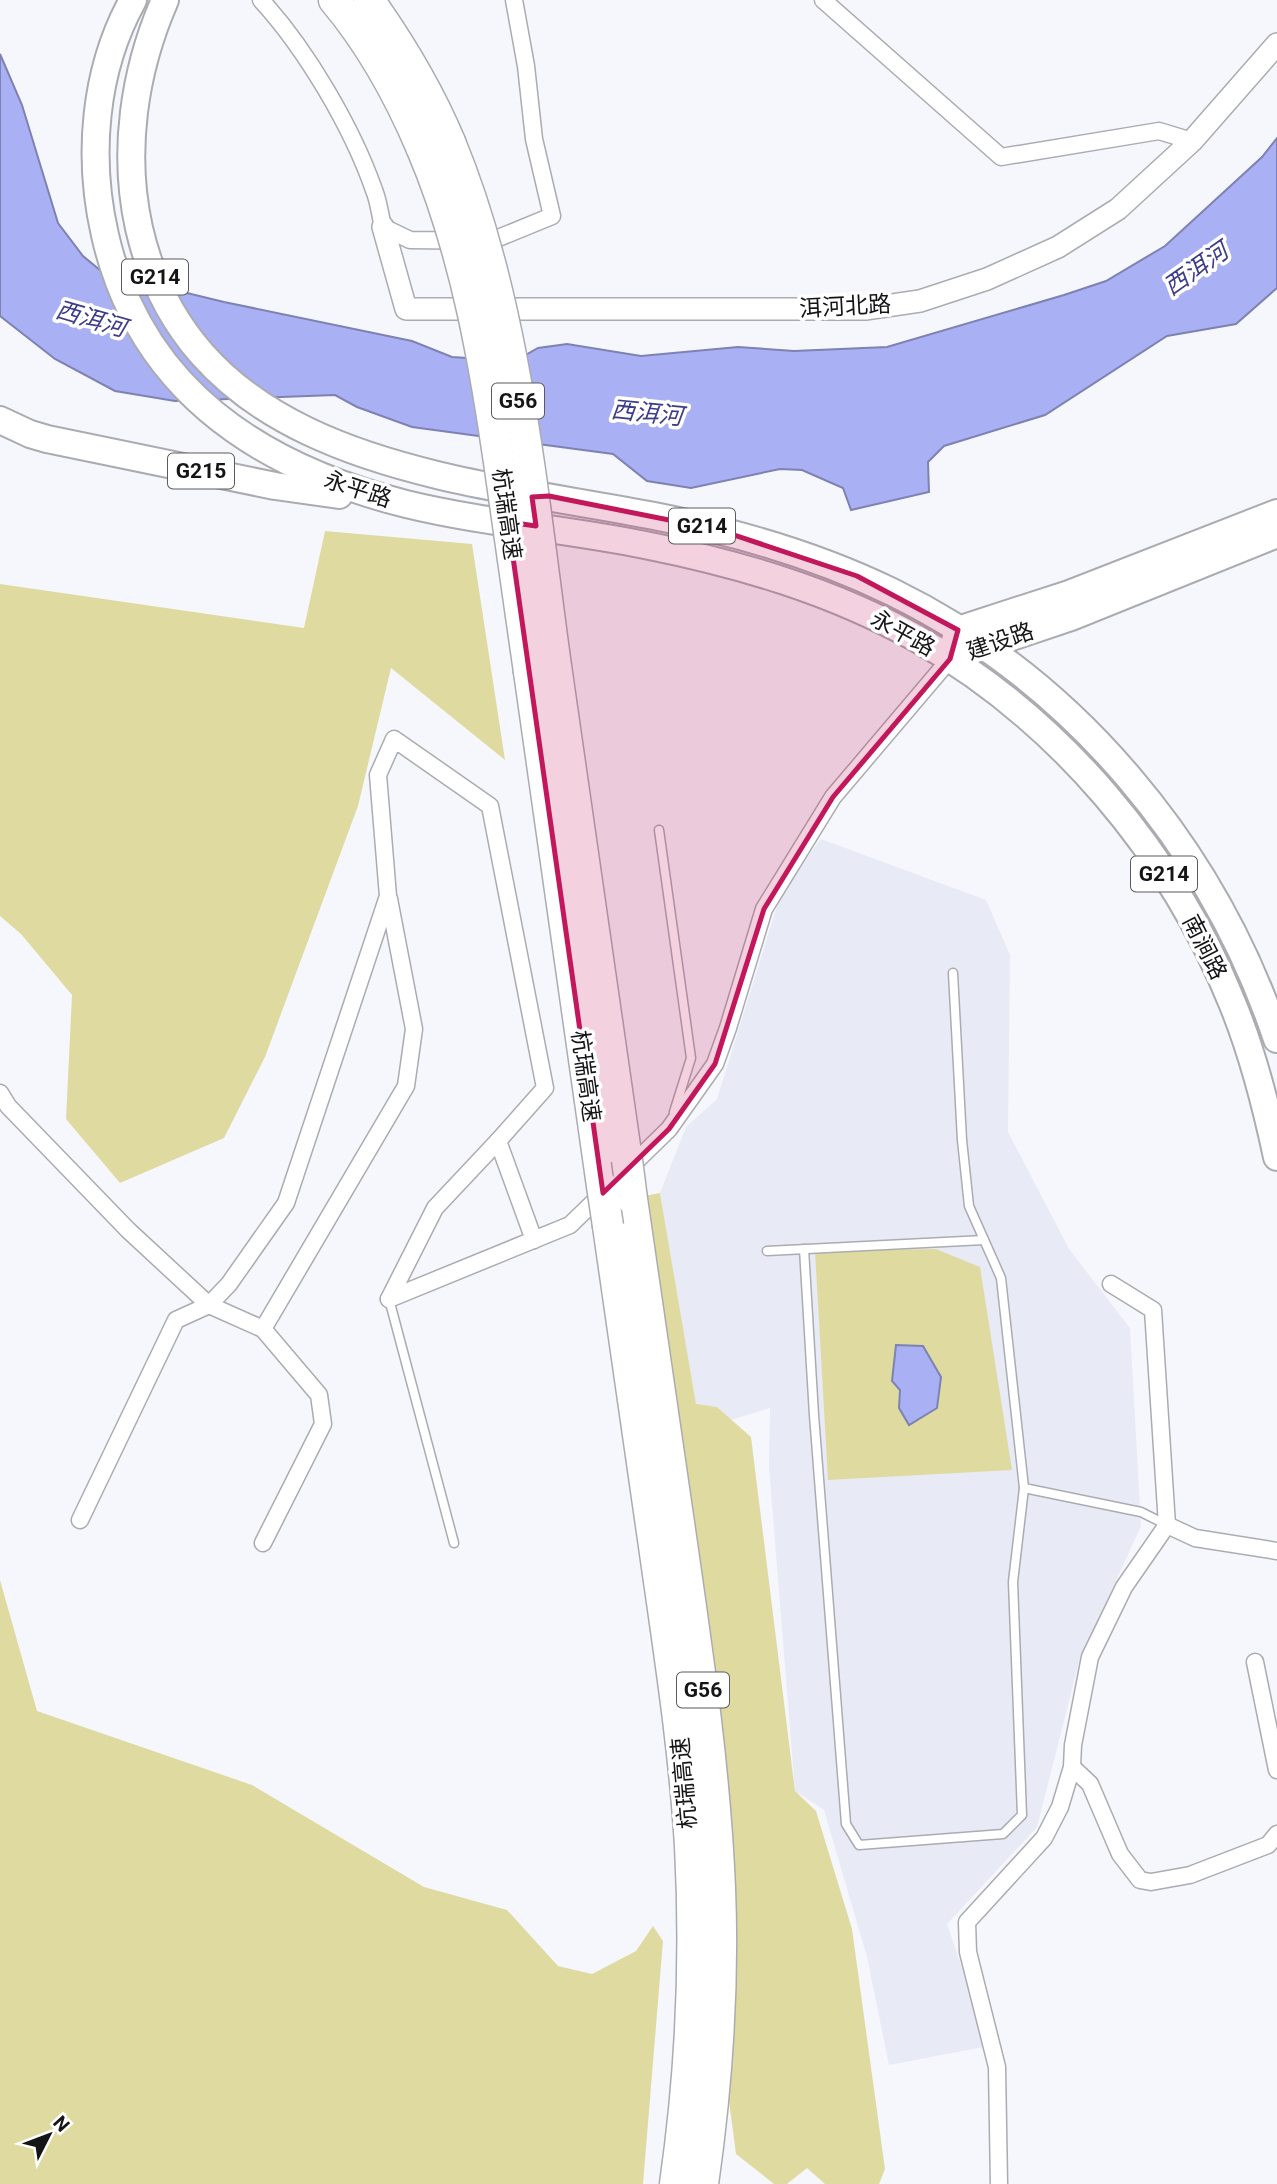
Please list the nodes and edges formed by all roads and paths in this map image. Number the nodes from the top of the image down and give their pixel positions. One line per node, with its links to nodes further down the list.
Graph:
1 (133, 0): 14 (main road, 永平路 / G214)
2 (165, 0): 13 (main road, 永平路 / G214)
3 (261, 0): 11 (street)
4 (334, 0): 10 (highway, 杭瑞高速 / G56)
5 (369, 0): 10 (highway, 杭瑞高速 / G56)
6 (514, 0): 11 (street)
7 (823, 0): 9 (street)
8 (1277, 44): 9 (street, 洱河北路)
9 (1192, 141): 11 (street, 洱河北路)
10 (436, 146): 19 (highway, 杭瑞高速 / G56, bridge)
11 (383, 227)
12 (0, 420): 14 (main road, G215)
13 (549, 496): 14 (main road); 17 (main road, 永平路 / G214)
14 (407, 504): 18 (main road, 永平路 / G214)
15 (1277, 513): 17 (main road, 建设路)
16 (1277, 534): 17 (main road, 建设路)
17 (970, 637): 18 (main road, 建设路); 23 (main road, 南涧路 / G214)
18 (950, 659): 25 (street); 27 (main road, 南涧路 / G214)
19 (543, 669): 46 (highway, 杭瑞高速 / G56, bridge); 47 (highway, 杭瑞高速 / G56, bridge)
20 (659, 830): 25 (lane)
21 (388, 896): 26 (street); 34 (street); 35 (street)
22 (953, 973): 29 (lane)
23 (1277, 1039)
24 (0, 1093): 34 (street)
25 (669, 1129): 28 (street)
26 (498, 1140): 28 (street); 33 (street)
27 (1277, 1157)
28 (534, 1240): 33 (street)
29 (984, 1240): 30 (lane); 36 (lane)
30 (804, 1250): 31 (lane); 36 (lane)
31 (767, 1251)
32 (1111, 1284): 38 (street)
33 (389, 1299): 40 (lane)
34 (209, 1305): 35 (street); 37 (street)
35 (263, 1329): 39 (street)
36 (1024, 1488): 38 (lane)
37 (80, 1520)
38 (1167, 1525): 41 (street); 43 (street)
39 (263, 1543)
40 (454, 1543)
41 (1277, 1551)
42 (1255, 1662): 44 (street)
43 (1072, 1767): 45 (street); 48 (street)
44 (1277, 1770)
45 (1277, 1834)
46 (675, 2184)
47 (703, 2184)
48 (999, 2184)

